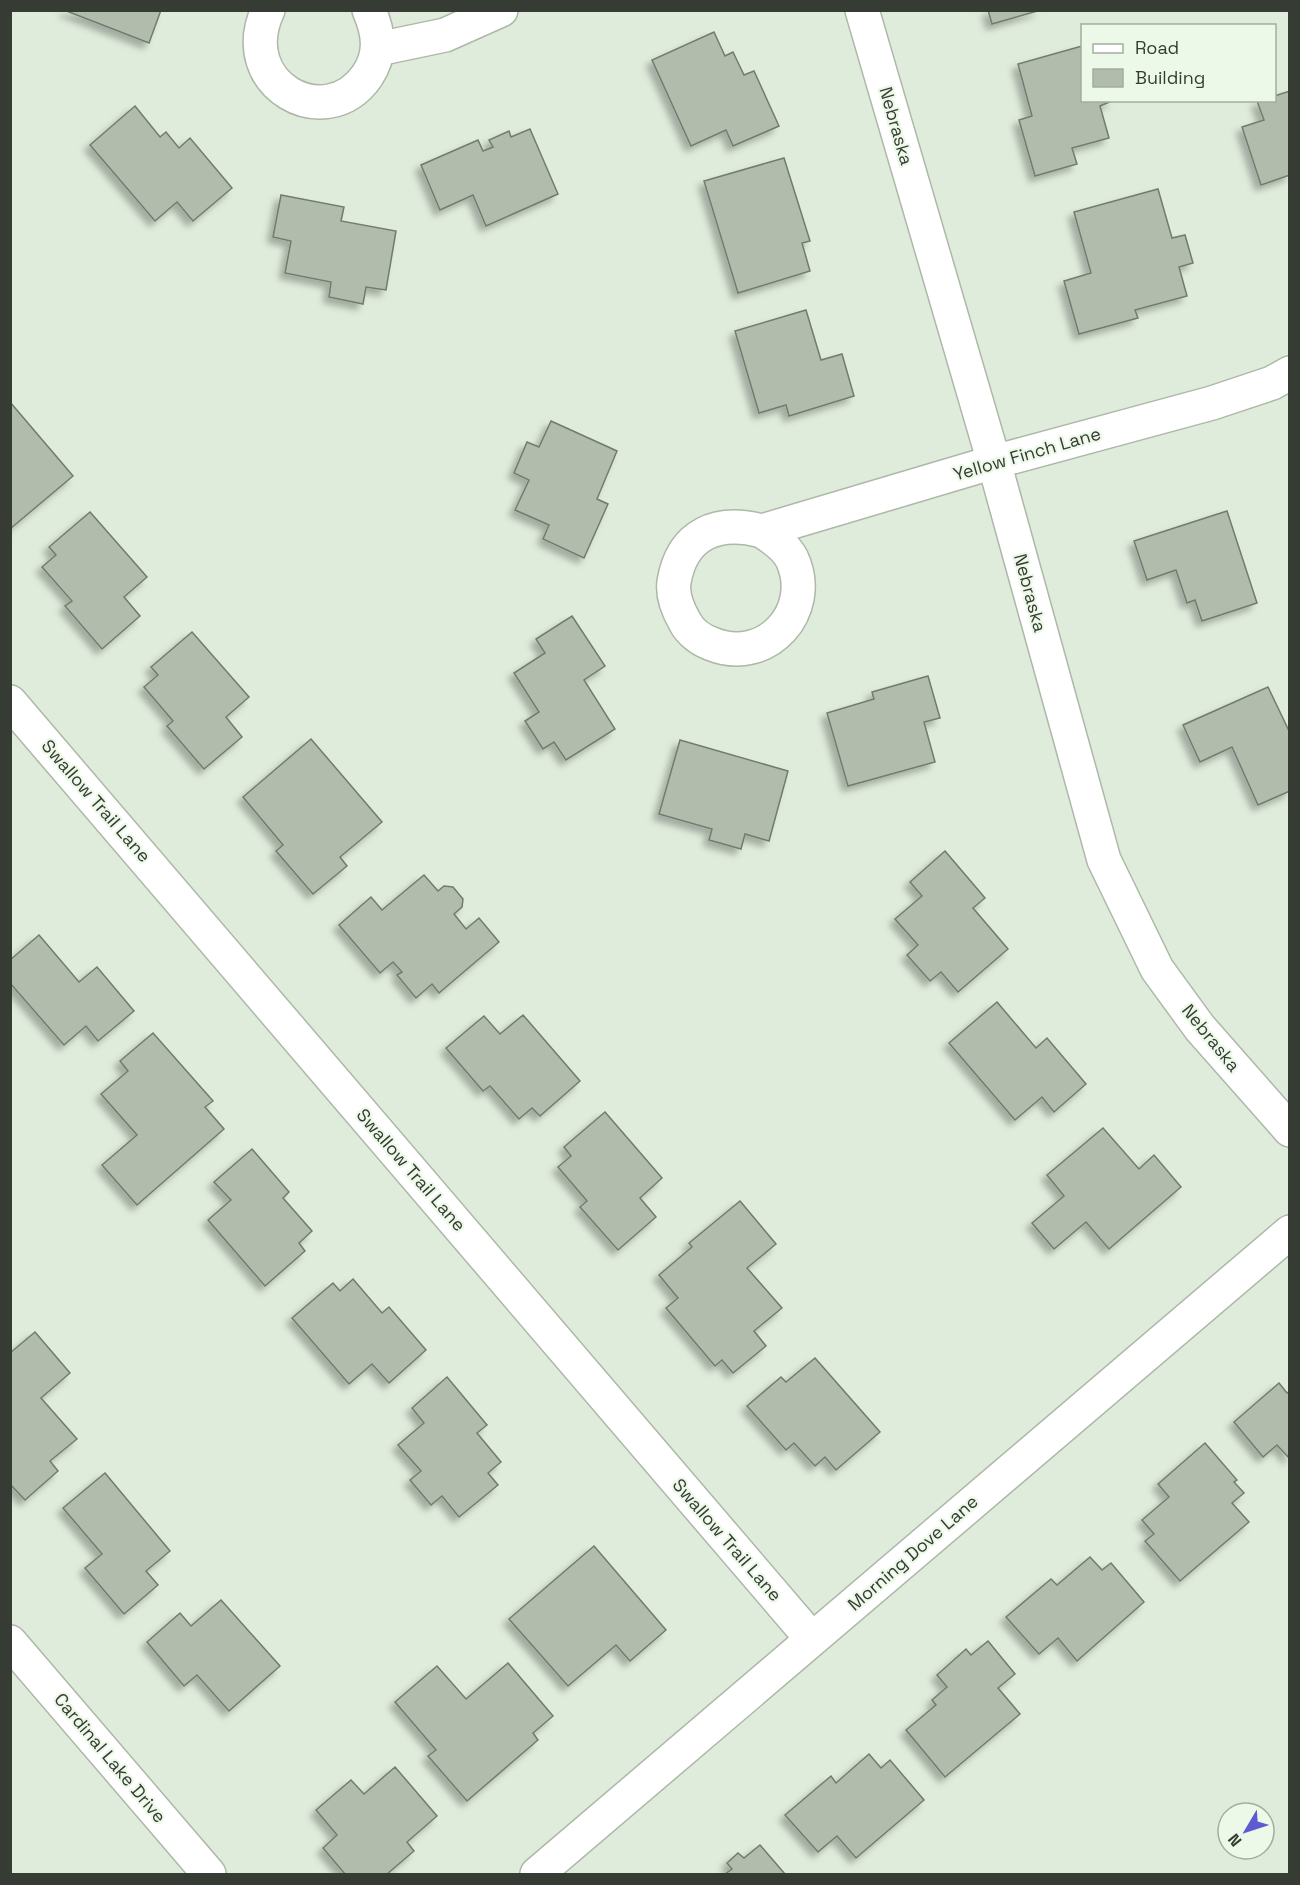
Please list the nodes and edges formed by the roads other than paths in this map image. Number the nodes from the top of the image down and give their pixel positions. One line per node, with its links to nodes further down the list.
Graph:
1 (268, 10): 5 (street)
2 (369, 10): 5 (street)
3 (501, 10): 5 (street)
4 (862, 10): 7 (street, Nebraska)
5 (378, 49)
6 (1290, 373): 7 (street, Yellow Finch Lane)
7 (994, 462): 8 (street, Yellow Finch Lane); 10 (street, Nebraska)
8 (762, 531)
9 (10, 702): 12 (street, Swallow Trail Lane)
10 (1290, 1130)
11 (1290, 1232): 12 (street, Morning Dove Lane)
12 (812, 1639): 15 (street, Morning Dove Lane)
13 (10, 1642): 14 (street, Cardinal Lake Drive)
14 (209, 1875)
15 (537, 1875)

